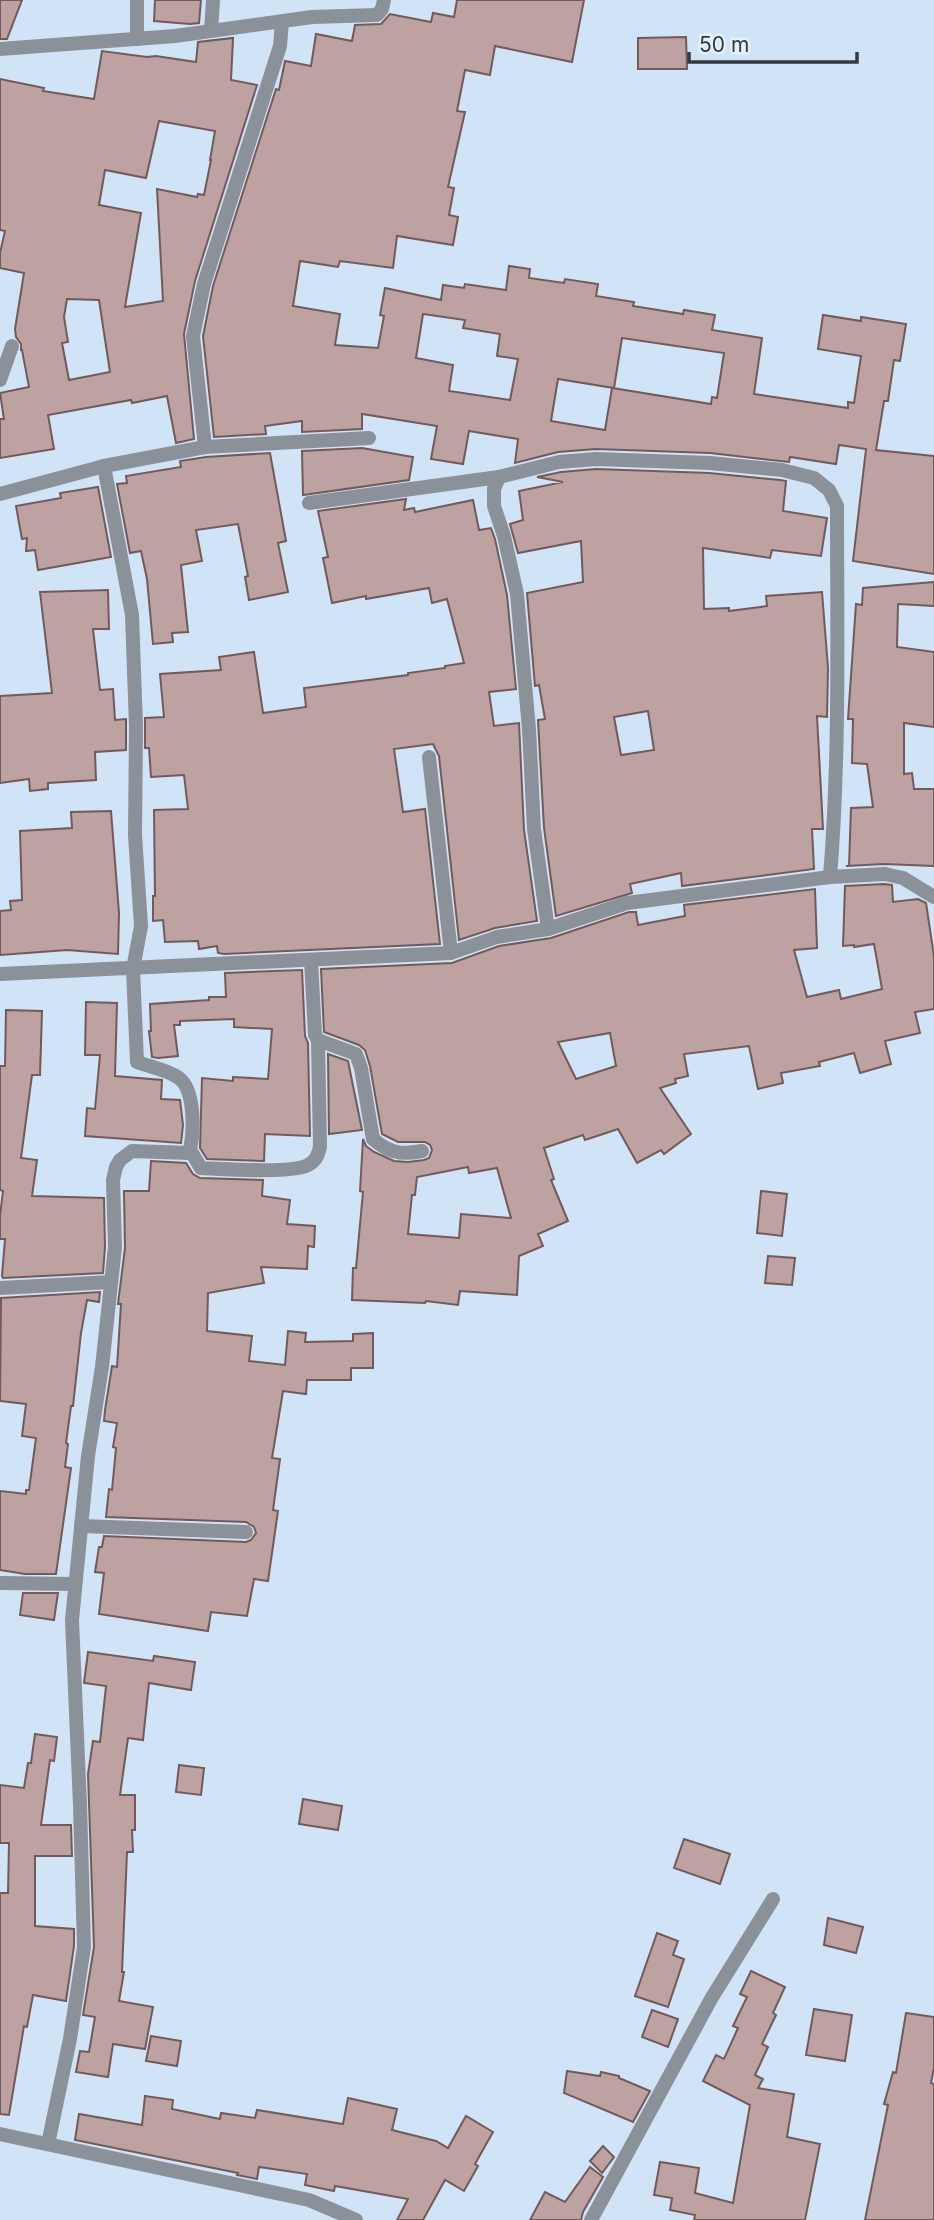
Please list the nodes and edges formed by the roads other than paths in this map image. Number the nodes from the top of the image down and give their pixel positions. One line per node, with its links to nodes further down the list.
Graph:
1 (137, 0): 6 (street)
2 (213, 0): 5 (street)
3 (384, 0): 4 (street)
4 (282, 22): 5 (street); 11 (street)
5 (211, 31): 6 (street)
6 (137, 39): 7 (street)
7 (0, 49)
8 (12, 346): 9 (street)
9 (0, 380)
10 (369, 438): 11 (street)
11 (205, 447): 12 (street)
12 (104, 466): 14 (street); 22 (street)
13 (499, 477): 15 (street); 17 (street); 19 (street)
14 (0, 494)
15 (309, 503)
16 (429, 757): 20 (street)
17 (830, 877): 18 (street); 19 (street)
18 (934, 897)
19 (548, 929): 20 (street)
20 (450, 953): 21 (street)
21 (310, 960): 22 (street); 24 (street)
22 (133, 969): 23 (street); 25 (street)
23 (0, 974)
24 (318, 1040): 25 (street); 26 (street)
25 (190, 1150): 27 (street)
26 (422, 1151)
27 (111, 1282): 28 (street); 29 (street)
28 (0, 1288)
29 (81, 1526): 30 (street); 32 (street)
30 (246, 1532)
31 (0, 1583): 32 (street)
32 (75, 1584): 35 (street)
33 (773, 1899): 37 (street)
34 (0, 2134): 35 (street)
35 (48, 2144): 36 (street)
36 (356, 2220)
37 (591, 2220)

